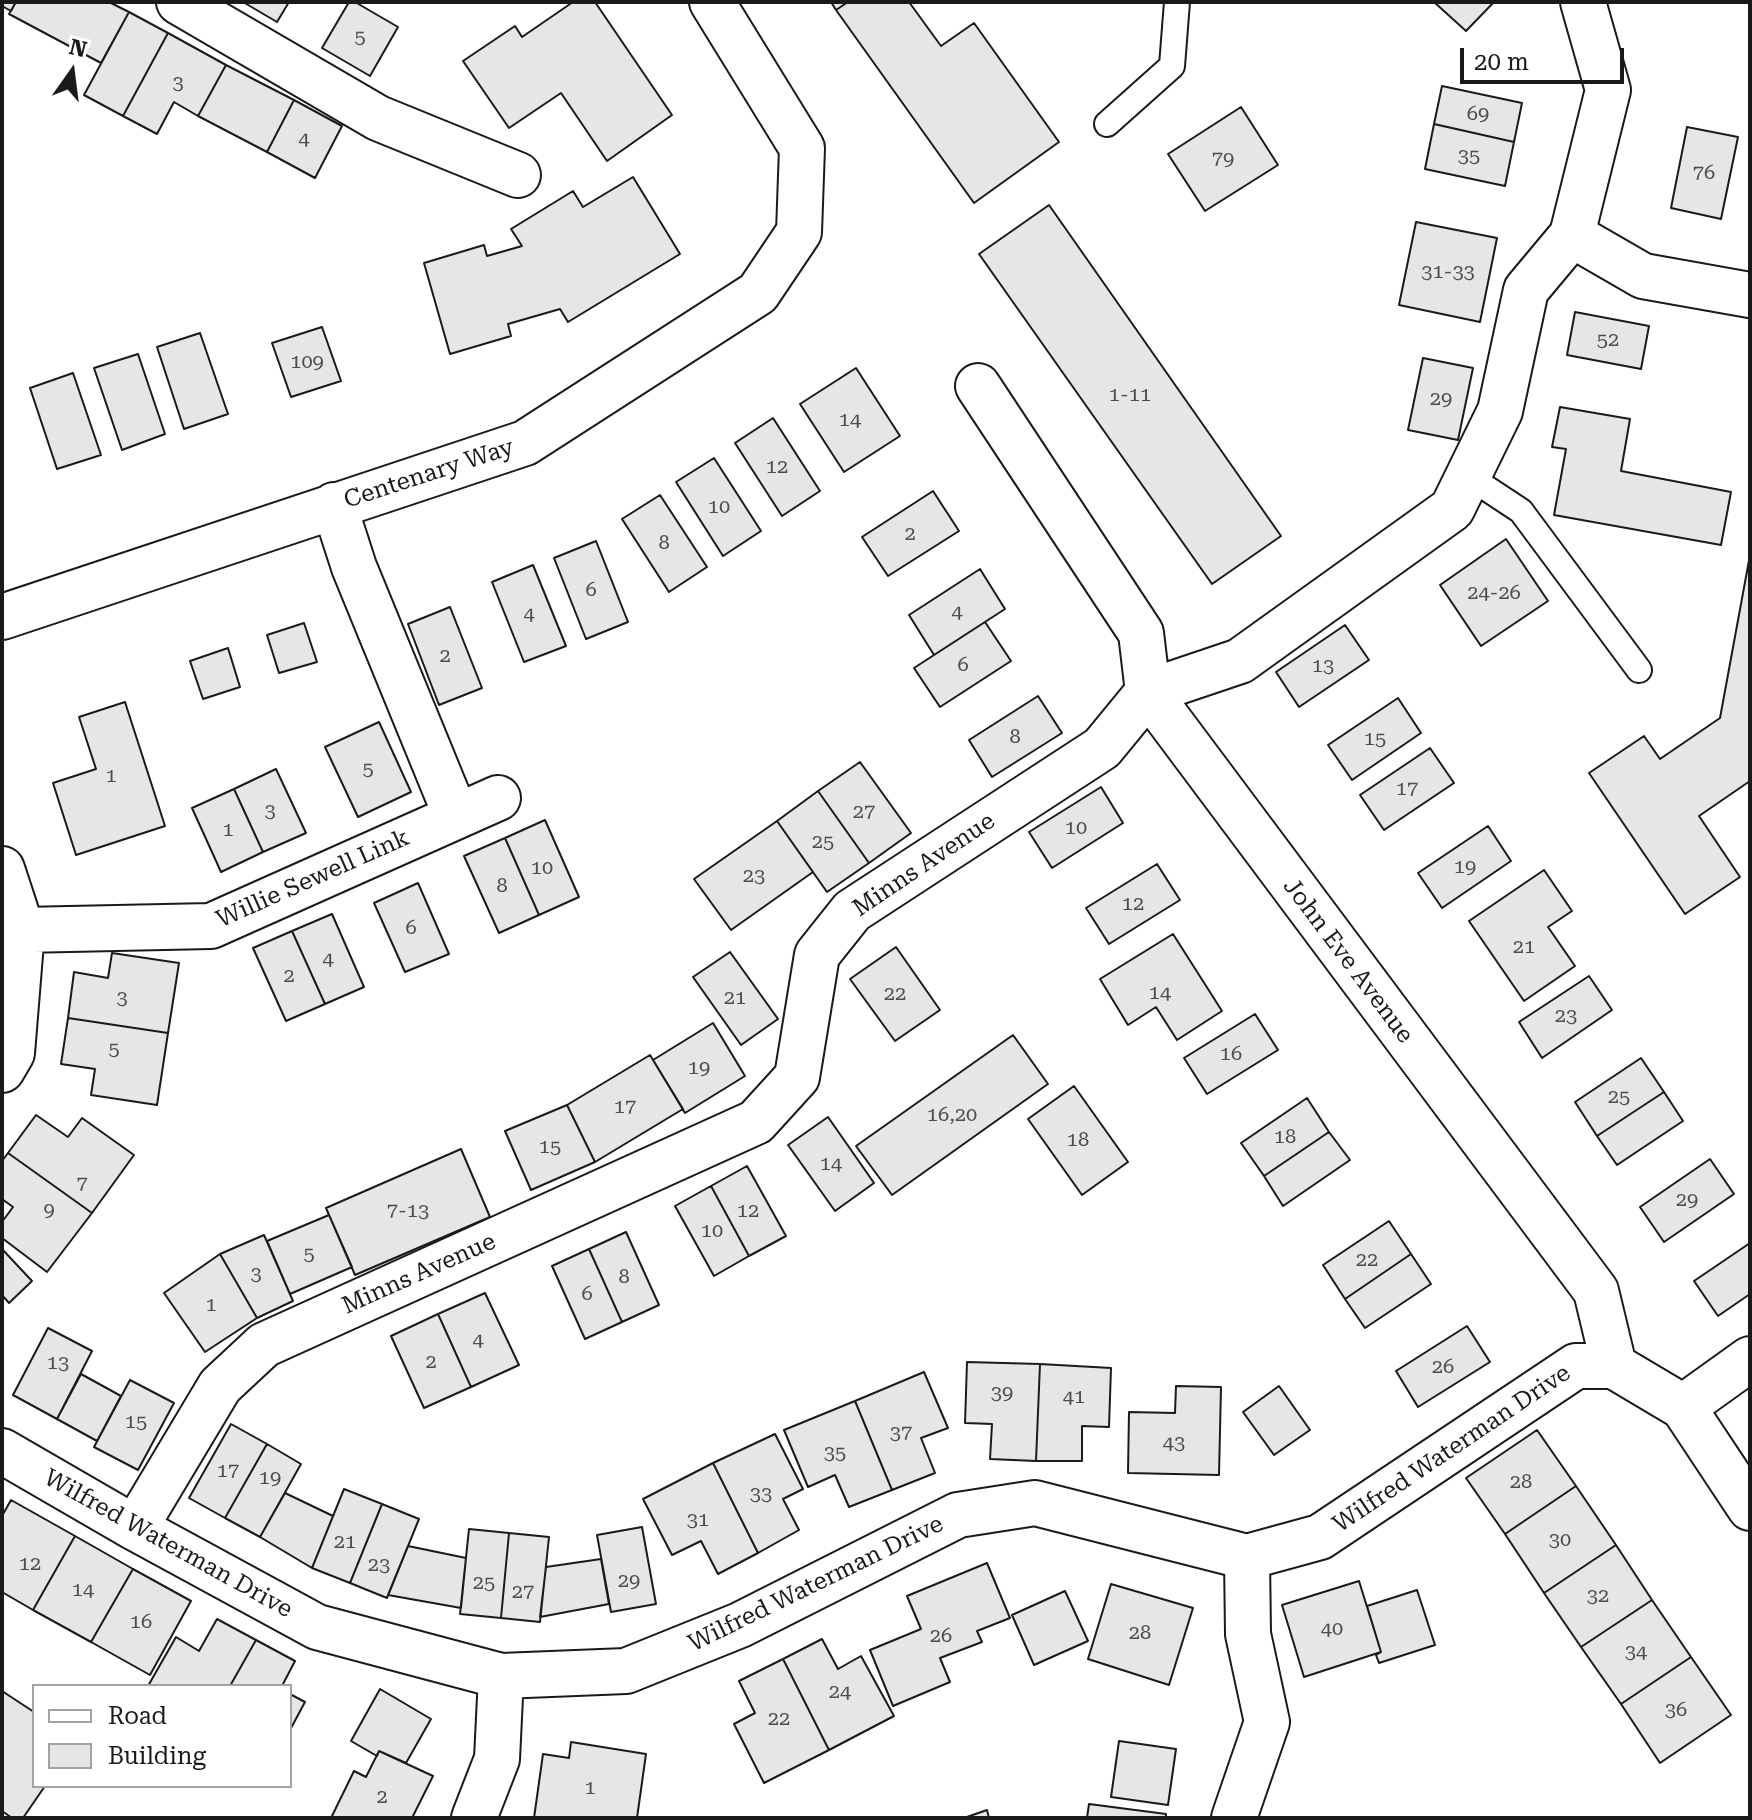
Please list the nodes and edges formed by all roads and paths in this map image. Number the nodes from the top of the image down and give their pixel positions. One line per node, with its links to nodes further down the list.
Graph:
1 (179, 2): 6 (street)
2 (712, 2): 11 (street, Centenary Way)
3 (1177, 2): 5 (lane)
4 (1583, 2): 7 (street)
5 (1107, 124)
6 (518, 175)
7 (1572, 235): 8 (street); 10 (street)
8 (1750, 295)
9 (978, 386): 14 (street)
10 (1468, 476): 13 (lane); 14 (street)
11 (334, 505): 12 (street, Centenary Way); 16 (street)
12 (2, 617)
13 (1639, 670)
14 (1148, 692): 21 (street, John Eve Avenue); 25 (street, Minns Avenue)
15 (498, 798): 16 (street, Willie Sewell Link)
16 (456, 816): 18 (street, Willie Sewell Link)
17 (2, 869): 18 (street)
18 (22, 930): 19 (street)
19 (2, 1070)
20 (1750, 1359): 22 (street)
21 (1614, 1366): 22 (street); 26 (street, Wilfred Waterman Drive)
22 (1683, 1407): 24 (street)
23 (2, 1451): 25 (street, Wilfred Waterman Drive)
24 (1750, 1508)
25 (135, 1528): 27 (street, Wilfred Waterman Drive)
26 (1247, 1557): 27 (street, Wilfred Waterman Drive); 29 (street)
27 (501, 1676): 28 (street)
28 (474, 1818)
29 (1234, 1818)

